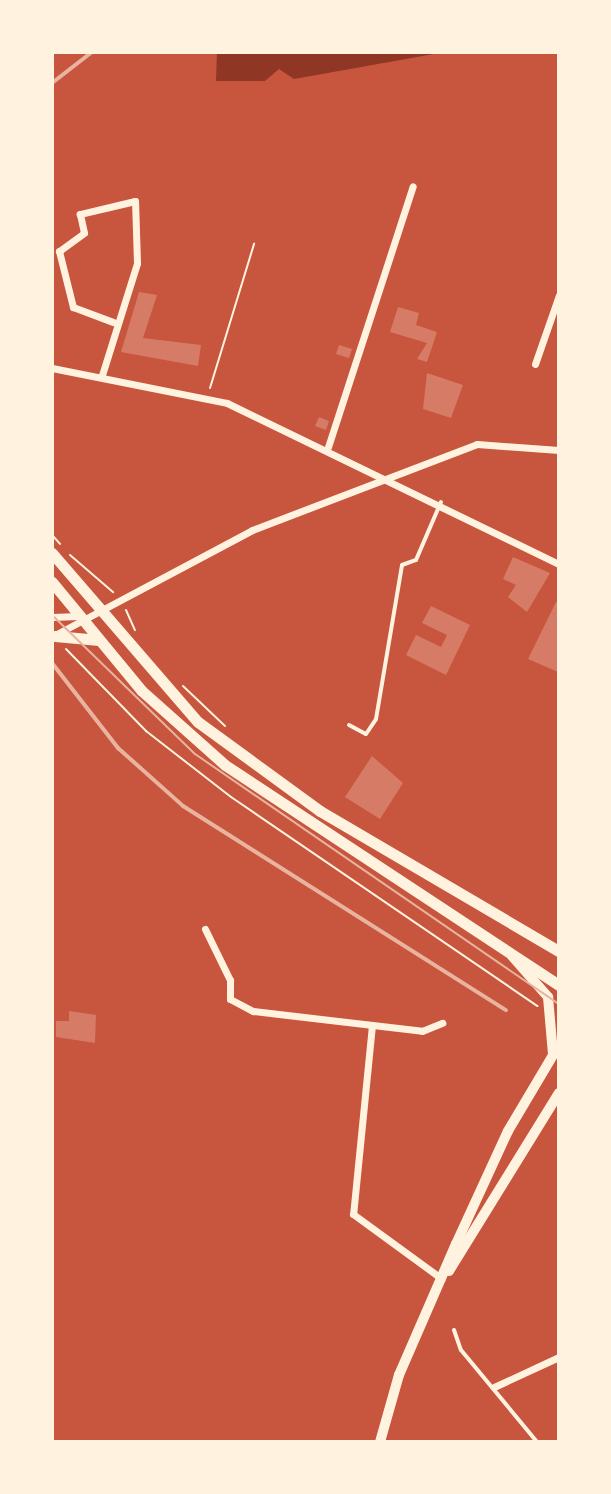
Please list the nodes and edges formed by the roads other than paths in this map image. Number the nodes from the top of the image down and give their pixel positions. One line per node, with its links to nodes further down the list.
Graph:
1 (413, 186): 8 (street)
2 (559, 295): 3 (street)
3 (556, 316): 5 (street)
4 (113, 322): 4 (street); 7 (street)
5 (535, 364)
6 (52, 368): 7 (street)
7 (102, 375): 8 (street)
8 (328, 447): 10 (street)
9 (559, 450): 10 (street)
10 (390, 478): 11 (street); 16 (street)
11 (441, 502): 13 (street); 21 (lane)
12 (52, 553): 15 (main road)
13 (559, 564)
14 (52, 582): 18 (main road)
15 (81, 589): 16 (main road); 18 (main road)
16 (97, 608): 18 (street); 24 (main road)
17 (52, 617): 18 (street)
18 (81, 617): 19 (street); 20 (main road)
19 (53, 636): 20 (main road)
20 (99, 640): 23 (main road)
21 (349, 725)
22 (205, 929): 27 (street)
23 (505, 946): 25 (main road); 28 (main road)
24 (559, 951)
25 (559, 985)
26 (442, 1023): 27 (street)
27 (372, 1025): 30 (street)
28 (556, 1050): 30 (main road)
29 (559, 1093): 30 (main road)
30 (446, 1276): 34 (main road)
31 (454, 1330): 33 (lane)
32 (559, 1357): 33 (street)
33 (494, 1387): 35 (lane)
34 (380, 1442)
35 (537, 1442)

